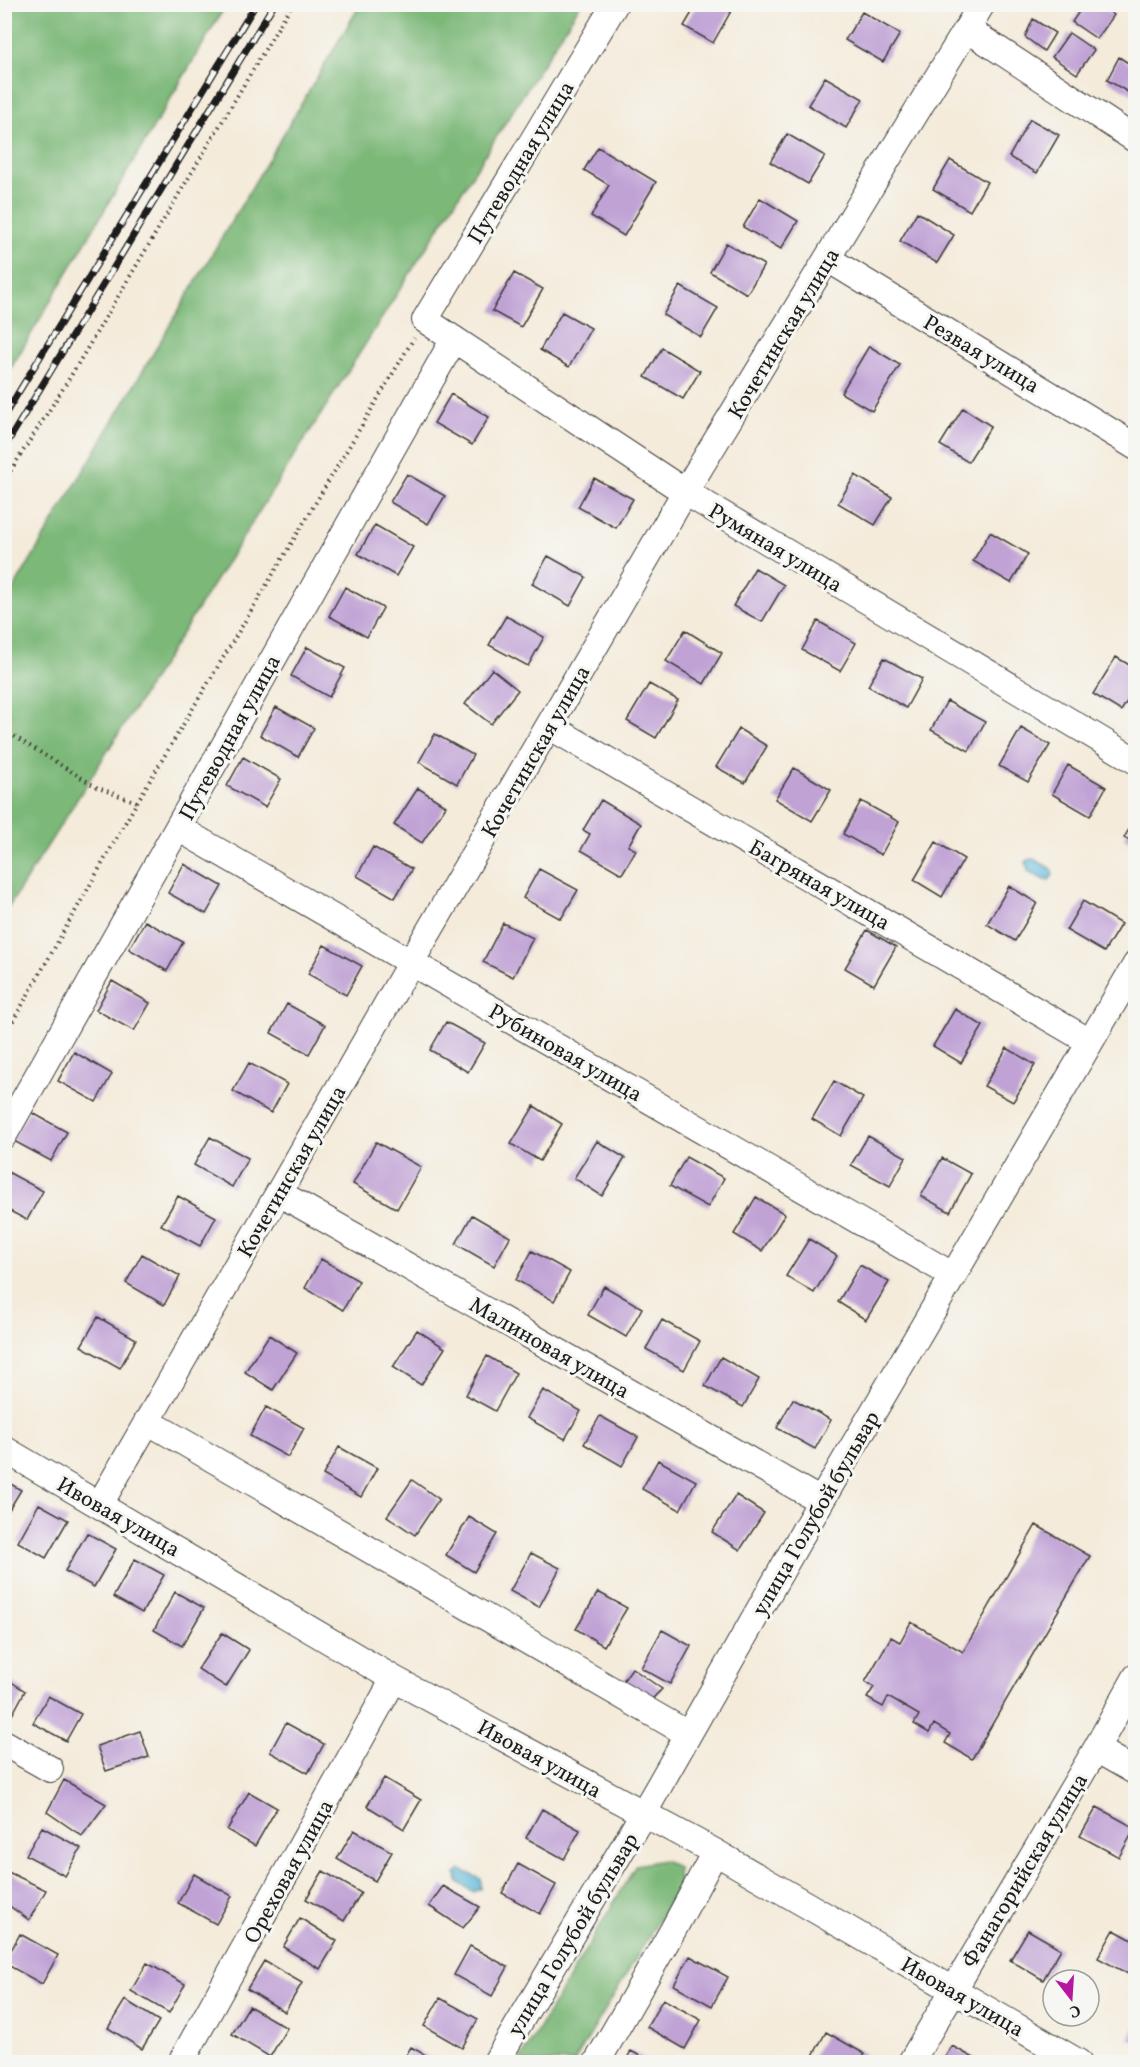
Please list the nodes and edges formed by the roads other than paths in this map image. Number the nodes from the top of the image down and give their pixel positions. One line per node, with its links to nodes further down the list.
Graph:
1 (615, 4): 6 (street, Путеводная улица)
2 (982, 4): 3 (street, Кочетинская улица)
3 (967, 29): 4 (street); 5 (street, Кочетинская улица)
4 (1136, 140)
5 (828, 259): 8 (street, Резвая улица); 9 (street, Кочетинская улица)
6 (425, 320): 7 (street, Румяная улица)
7 (454, 339): 9 (street, Румяная улица); 12 (street, Путеводная улица)
8 (1136, 447)
9 (685, 492): 10 (street, Кочетинская улица); 11 (street, Румяная улица)
10 (549, 726): 13 (street, Кочетинская улица); 15 (street, Багряная улица)
11 (1136, 761)
12 (178, 828): 13 (street, Рубиновая улица); 16 (street, Путеводная улица)
13 (411, 962): 17 (street, Кочетинская улица); 18 (street, Рубиновая улица)
14 (1136, 964): 15 (street, улица Голубой бульвар)
15 (1090, 1042): 18 (street, улица Голубой бульвар)
16 (4, 1135)
17 (279, 1193): 19 (street, Кочетинская улица); 21 (street, Малиновая улица)
18 (954, 1276): 21 (street, улица Голубой бульвар)
19 (147, 1421): 22 (street, Кочетинская улица); 25 (street)
20 (4, 1449): 22 (street, Ивовая улица)
21 (821, 1501): 25 (street, улица Голубой бульвар)
22 (100, 1504): 24 (street, Ивовая улица)
23 (1136, 1677): 27 (street, Фанагорийская улица)
24 (394, 1679): 30 (street, Ивовая улица); 33 (street, Ореховая улица)
25 (688, 1734): 30 (street, улица Голубой бульвар)
26 (4, 1743): 28 (street)
27 (1096, 1749): 29 (street); 32 (street, Фанагорийская улица)
28 (50, 1769)
29 (1136, 1772)
30 (643, 1814): 31 (street, Ивовая улица); 34 (street, улица Голубой бульвар)
31 (716, 1852): 32 (street, Ивовая улица); 35 (street)
32 (953, 1990): 36 (street, Фанагорийская улица); 37 (street, Ивовая улица)
33 (181, 2062)
34 (496, 2062)
35 (597, 2062)
36 (911, 2062)
37 (1078, 2062)

